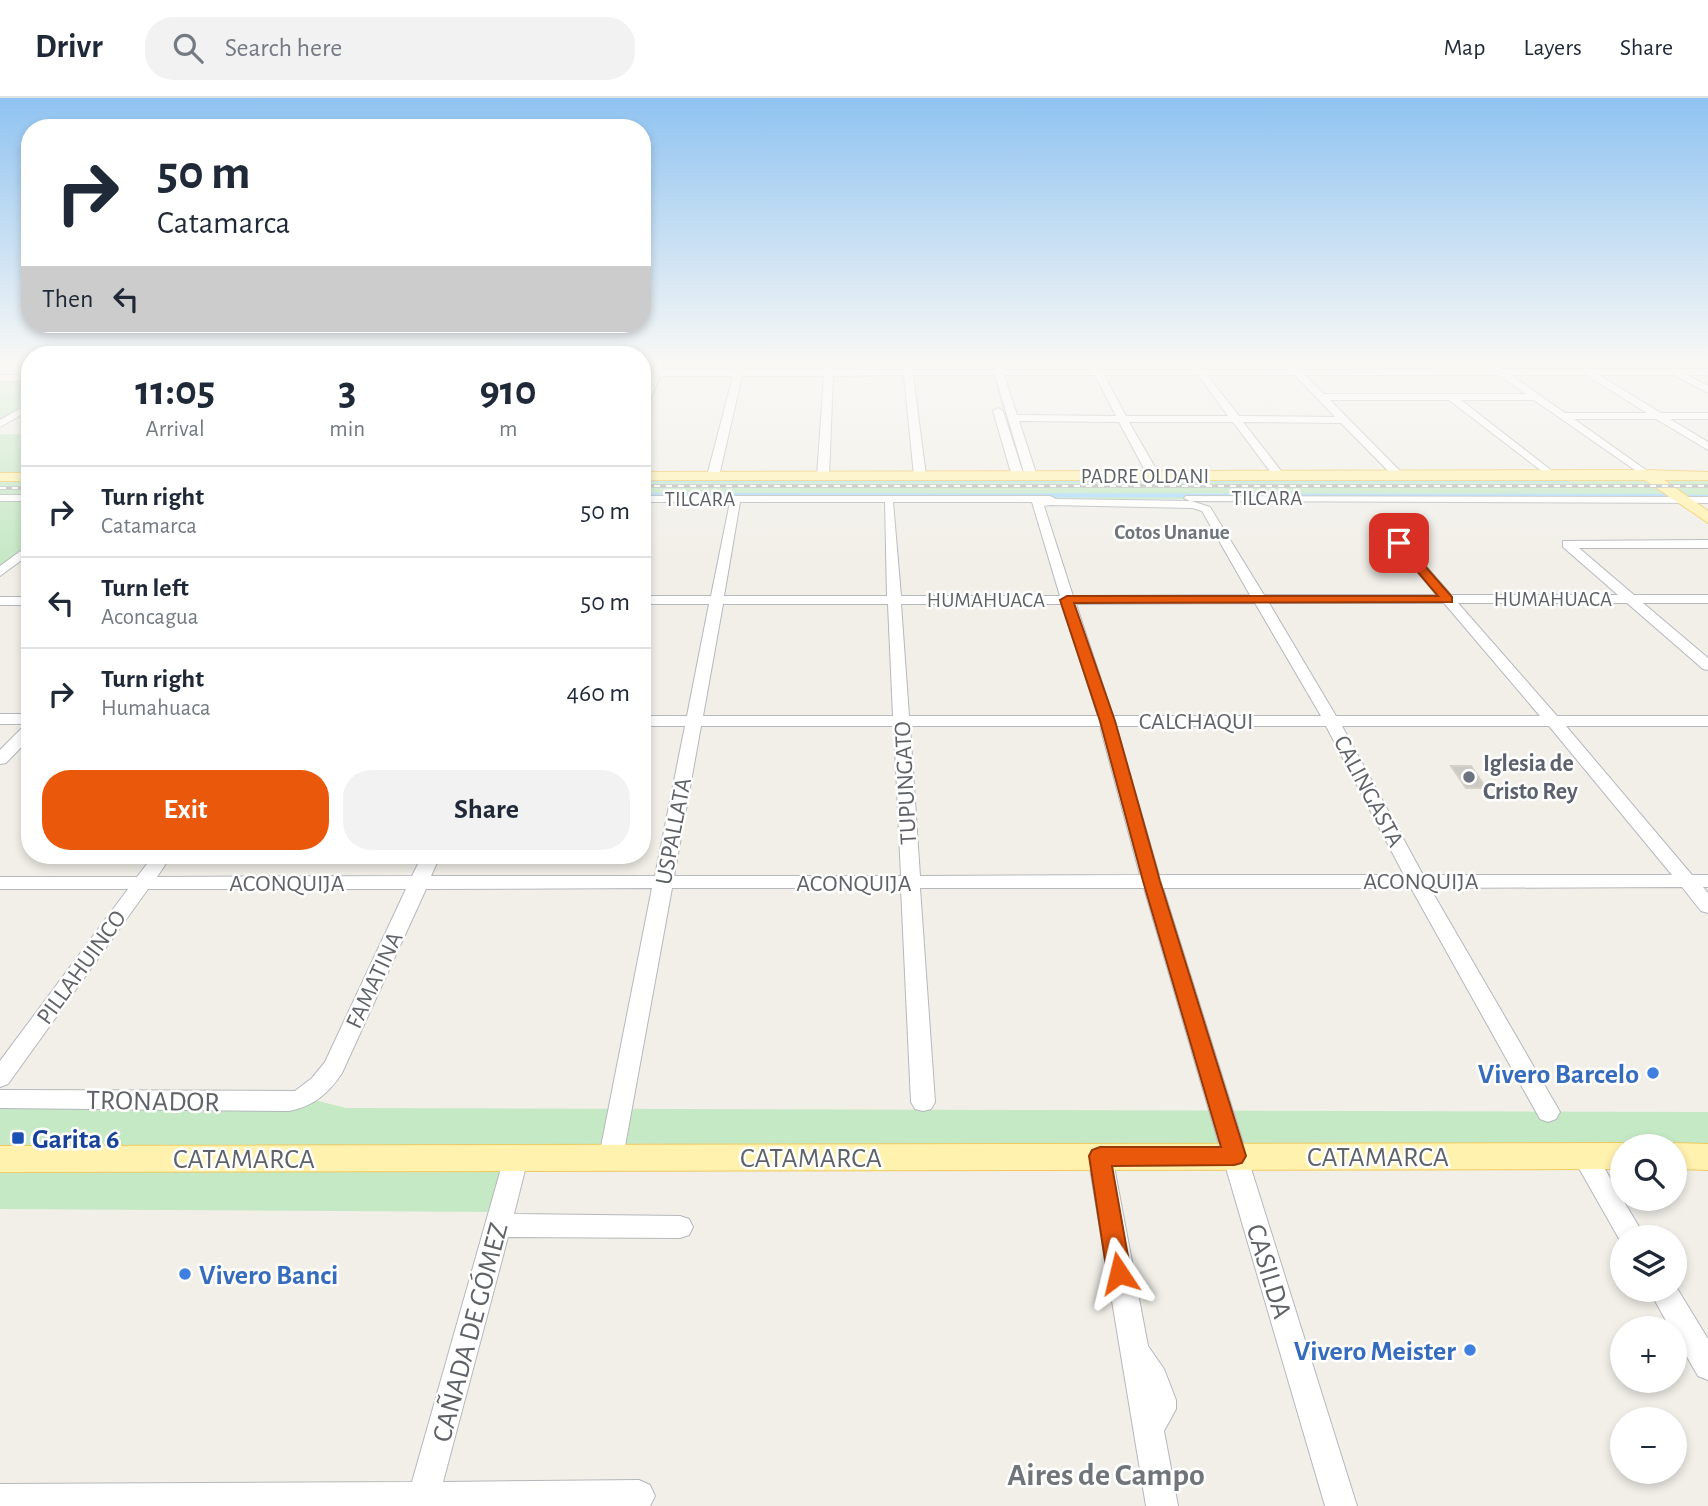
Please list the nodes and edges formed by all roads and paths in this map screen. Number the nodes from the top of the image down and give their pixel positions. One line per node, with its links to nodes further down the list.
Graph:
1 (730, 430): 16 (street)
2 (826, 430): 17 (street)
3 (914, 430): 18 (street)
4 (1007, 430): 19 (street)
5 (1015, 430): 19 (street)
6 (1129, 430): 20 (street)
7 (1244, 430): 21 (street)
8 (1354, 430): 22 (street)
9 (1493, 430): 23 (street)
10 (1582, 430): 13 (street)
11 (1680, 430): 12 (street)
12 (1708, 447)
13 (1645, 474): 14 (main road, PADRE OLDANI); 23 (main road, PADRE OLDANI); 29 (main road)
14 (1708, 474)
15 (651, 476): 16 (main road, PADRE OLDANI)
16 (719, 476): 17 (main road, PADRE OLDANI)
17 (823, 476): 18 (main road, PADRE OLDANI)
18 (920, 476): 19 (main road, PADRE OLDANI)
19 (1024, 476): 20 (main road, PADRE OLDANI)
20 (1154, 476): 21 (main road, PADRE OLDANI)
21 (1279, 476): 22 (main road, PADRE OLDANI)
22 (1399, 476): 23 (main road, PADRE OLDANI)
23 (1552, 476)
24 (0, 477): 25 (main road)
25 (21, 477)
26 (0, 498): 27 (street)
27 (21, 498)
28 (651, 499): 29 (street, TILCARA)
29 (1681, 499): 30 (street, TILCARA); 35 (main road)
30 (1708, 500)
31 (735, 504): 45 (street, USPALLATA)
32 (1037, 504): 34 (street, TILCARA); 47 (street, CASILDA)
33 (888, 505): 46 (street, TUPUNGATO)
34 (1206, 509): 40 (street, CALINGASTA)
35 (1708, 519)
36 (1399, 543): 41 (street)
37 (1708, 544): 42 (street)
38 (21, 555): 39 (street)
39 (0, 572)
40 (1258, 599): 41 (street, HUMAHUACA); 47 (street, HUMAHUACA); 59 (street, CALINGASTA)
41 (1448, 599): 42 (street, HUMAHUACA); 57 (street)
42 (1631, 599): 43 (street, HUMAHUACA); 50 (street)
43 (1708, 599)
44 (651, 600): 45 (street, HUMAHUACA)
45 (718, 600): 46 (street, HUMAHUACA); 55 (street, USPALLATA)
46 (894, 600): 47 (street, HUMAHUACA); 53 (street, TUPUNGATO)
47 (1067, 600): 56 (street, CASILDA)
48 (0, 601): 49 (street)
49 (21, 601)
50 (1707, 665)
51 (0, 719): 52 (street)
52 (21, 719)
53 (901, 720): 55 (street, CALCHAQUI); 56 (street, CALCHAQUI); 71 (street, TUPUNGATO)
54 (651, 721): 55 (street, CALCHAQUI)
55 (694, 721): 68 (street, USPALLATA)
56 (1107, 721): 59 (street, CALCHAQUI); 64 (street, CASILDA)
57 (1553, 721): 58 (street, CALCHAQUI); 59 (street, CALCHAQUI); 66 (street)
58 (1708, 721)
59 (1332, 722): 65 (street, CALINGASTA)
60 (21, 738): 61 (street)
61 (0, 759)
62 (156, 864): 70 (street, PILLAHUINCO)
63 (427, 864): 72 (street, FAMATINA)
64 (1152, 881): 65 (street, ACONQUIJA); 71 (street, ACONQUIJA); 80 (street, CASILDA)
65 (1417, 881): 66 (street, ACONQUIJA); 78 (street, CALINGASTA)
66 (1686, 881): 67 (street, ACONQUIJA); 73 (street)
67 (1708, 881)
68 (664, 882): 71 (street, ACONQUIJA); 72 (street, ACONQUIJA); 84 (street, USPALLATA)
69 (0, 883): 70 (street, ACONQUIJA)
70 (142, 883): 72 (street, ACONQUIJA); 74 (street, PILLAHUINCO)
71 (910, 883): 77 (street, TUPUNGATO)
72 (418, 884): 75 (street, FAMATINA)
73 (1708, 906)
74 (0, 1078)
75 (306, 1098): 76 (street, TRONADOR)
76 (0, 1099)
77 (923, 1102)
78 (1548, 1112)
79 (1100, 1156): 80 (main road, CATAMARCA); 84 (main road, CATAMARCA); 96 (street)
80 (1234, 1156): 81 (main road, CATAMARCA); 97 (street, CASILDA)
81 (1584, 1156): 82 (main road, CATAMARCA); 88 (street)
82 (1610, 1156)
83 (1687, 1156): 85 (main road)
84 (611, 1157): 86 (main road, CATAMARCA)
85 (1708, 1157)
86 (516, 1158): 87 (main road, CATAMARCA); 89 (street, CAÑADA DE GÓMEZ)
87 (0, 1159)
88 (1625, 1225)
89 (498, 1226): 90 (street); 95 (street, CAÑADA DE GÓMEZ)
90 (680, 1227)
91 (1670, 1302): 92 (street)
92 (1708, 1366)
93 (639, 1496): 95 (street)
94 (0, 1500): 95 (street)
95 (423, 1501)
96 (1162, 1506)
97 (1341, 1506)

